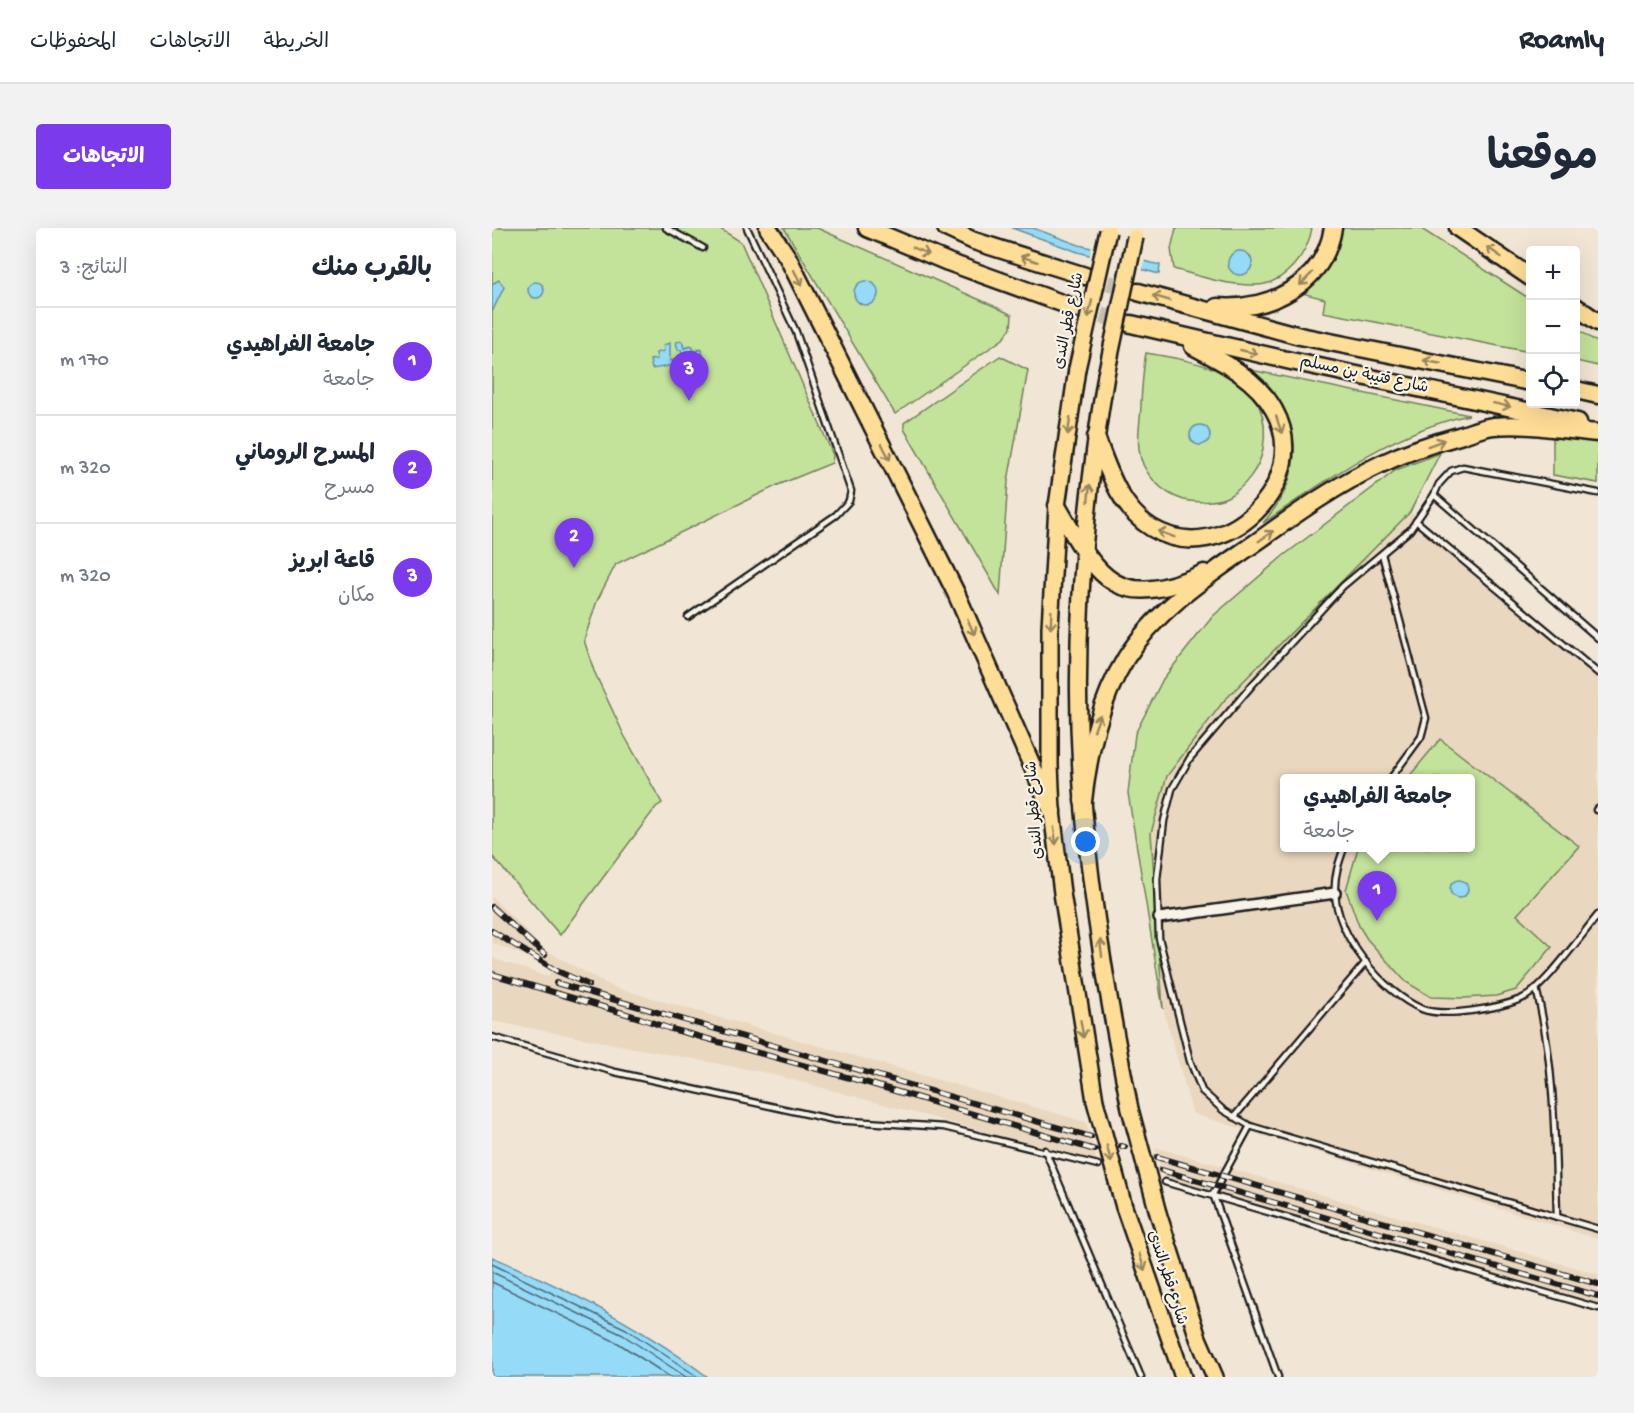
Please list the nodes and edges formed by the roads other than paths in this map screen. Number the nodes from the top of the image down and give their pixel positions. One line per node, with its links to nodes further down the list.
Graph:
1 (666, 228): 10 (lane)
2 (747, 228): 33 (lane)
3 (768, 228): 38 (highway, one-way to 38)
4 (867, 228): 15 (highway, one-way to 15)
5 (946, 228): 12 (highway, one-way to 5)
6 (1332, 228): 14 (highway, one-way to 14)
7 (1458, 228): 11 (highway, one-way to 7)
8 (1109, 230): 28 (main road, شارع قطر الندى, one-way to 28, bridge)
9 (1136, 233): 25 (main road, شارع قطر الندى, bridge)
10 (704, 248)
11 (1526, 274)
12 (1085, 276)
13 (1138, 292): 14 (highway, شارع قتيبة بن مسلم, one-way to 13)
14 (1186, 305): 20 (highway, شارع قتيبة بن مسلم, one-way to 14)
15 (1078, 309)
16 (1580, 310): 17 (highway)
17 (1598, 322)
18 (1131, 324): 19 (highway, شارع قتيبة بن مسلم)
19 (1174, 335): 23 (highway, شارع قتيبة بن مسلم, one-way to 23); 25 (highway, one-way to 25)
20 (1526, 381)
21 (1580, 391): 22 (highway)
22 (1598, 395)
23 (1598, 426)
24 (1598, 434): 32 (highway, one-way to 24)
25 (1096, 437): 30 (main road, شارع قطر الندى, one-way to 25)
26 (1598, 493): 27 (lane)
27 (1434, 495): 29 (lane); 34 (lane)
28 (1058, 506): 30 (highway); 38 (main road, شارع قطر الندى, one-way to 38)
29 (1416, 521): 31 (lane); 35 (lane)
30 (1084, 551): 32 (highway); 37 (main road, شارع قطر الندى)
31 (1382, 554): 36 (lane); 42 (lane)
32 (1231, 560): 37 (highway, one-way to 32)
33 (688, 617)
34 (1598, 638)
35 (1598, 673)
36 (1394, 774)
37 (1083, 801): 57 (main road, شارع قطر الندى, one-way to 37, bridge)
38 (1052, 811): 56 (main road, شارع قطر الندى, one-way to 56, bridge)
39 (1343, 852): 40 (lane)
40 (1335, 893): 42 (street); 43 (lane)
41 (1598, 915): 44 (lane)
42 (1159, 918): 46 (lane)
43 (1366, 962): 44 (lane); 46 (lane)
44 (1536, 988): 52 (lane)
45 (492, 1037): 48 (lane)
46 (1234, 1117): 47 (lane)
47 (1250, 1126): 51 (lane); 52 (lane)
48 (1045, 1150): 49 (lane); 55 (lane)
49 (1098, 1165)
50 (1165, 1182): 51 (lane)
51 (1213, 1194): 54 (lane); 58 (lane)
52 (1557, 1217): 53 (lane)
53 (1598, 1229)
54 (1598, 1308)
55 (1141, 1377)
56 (1183, 1377)
57 (1215, 1377)
58 (1278, 1377)

